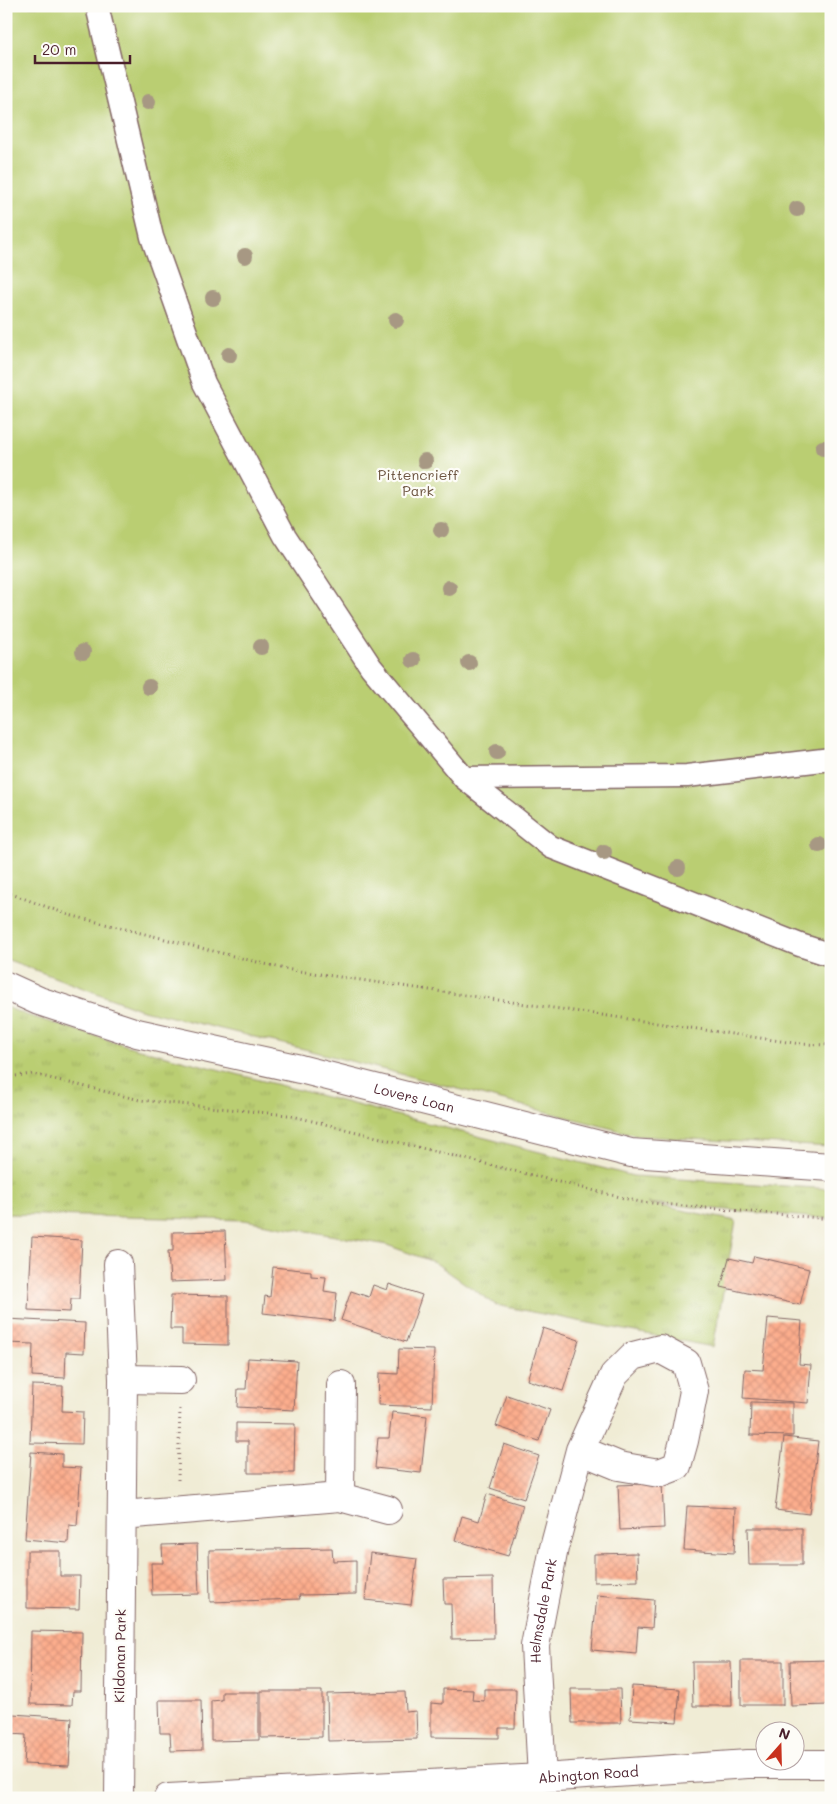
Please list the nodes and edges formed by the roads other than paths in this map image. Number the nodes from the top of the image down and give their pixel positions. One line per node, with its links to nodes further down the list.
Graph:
1 (97, 6): 3 (street)
2 (831, 759): 3 (street)
3 (464, 778): 4 (street)
4 (831, 955)
5 (6, 986): 6 (street, Lovers Loan)
6 (831, 1167)
7 (118, 1264): 8 (street, Kildonan Park)
8 (123, 1379): 9 (street); 14 (street, Kildonan Park)
9 (181, 1380)
10 (341, 1385): 12 (street)
11 (580, 1450): 11 (street, Helmsdale Park); 16 (street, Helmsdale Park)
12 (340, 1497): 13 (street); 14 (street)
13 (388, 1510)
14 (122, 1515): 17 (street, Kildonan Park)
15 (831, 1764): 16 (street, Abington Road)
16 (542, 1778): 18 (street, Abington Road)
17 (119, 1798)
18 (168, 1798)

